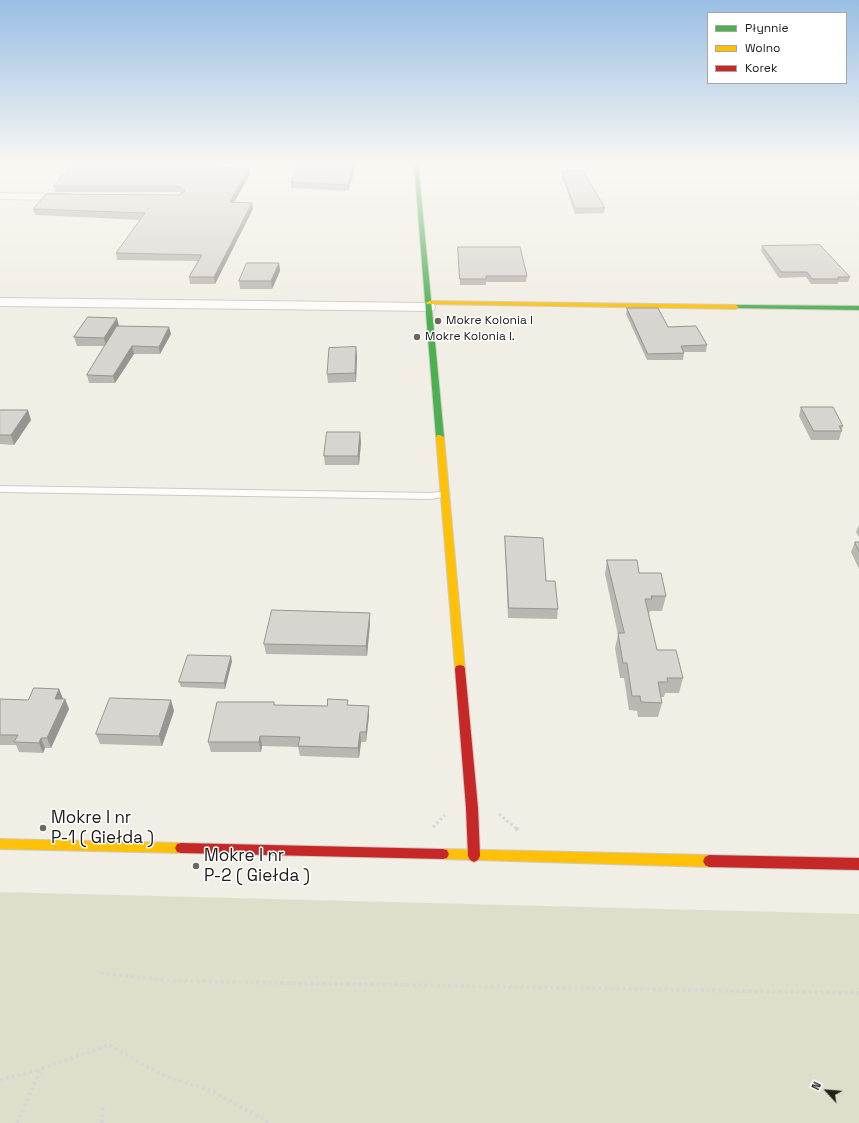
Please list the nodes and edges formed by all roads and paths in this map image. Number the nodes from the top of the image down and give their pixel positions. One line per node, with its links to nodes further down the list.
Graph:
1 (421, 215): 3 (street)
2 (0, 302): 3 (street)
3 (429, 305): 4 (street); 6 (street)
4 (859, 308)
5 (0, 489): 6 (lane)
6 (445, 494): 8 (street)
7 (0, 844): 8 (street)
8 (474, 856): 9 (street)
9 (859, 864)
10 (101, 973): 11 (path)
11 (859, 992)
12 (40, 1069): 13 (path); 15 (path); 17 (path)
13 (0, 1080)
14 (104, 1106): 16 (path)
15 (17, 1123)
16 (102, 1123)
17 (270, 1123)

